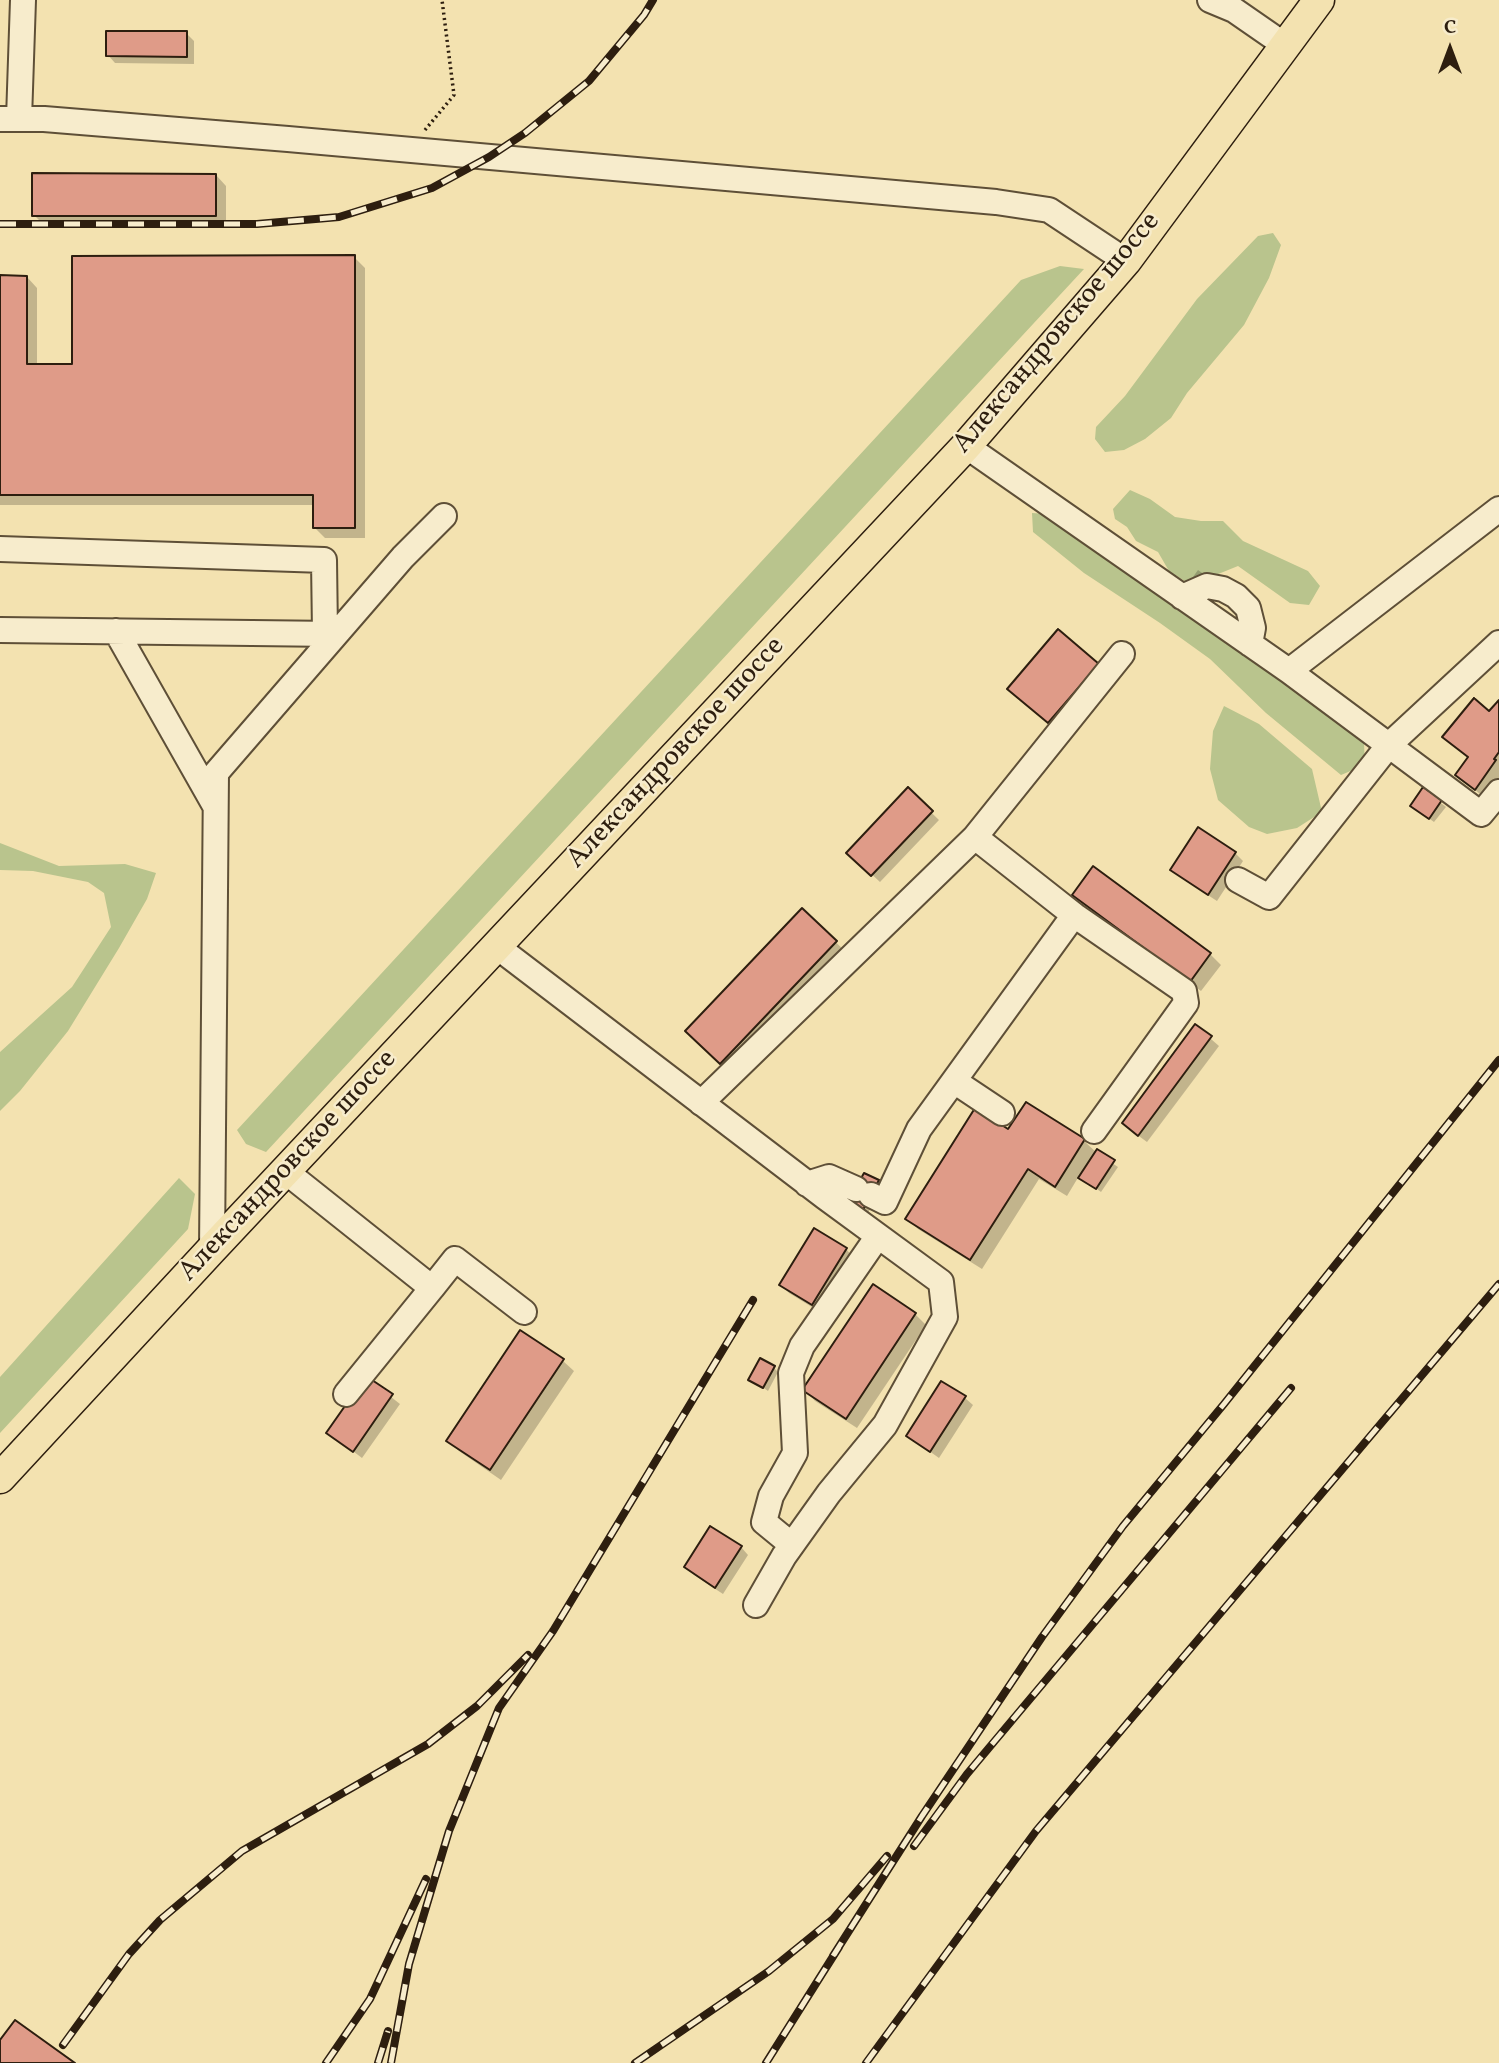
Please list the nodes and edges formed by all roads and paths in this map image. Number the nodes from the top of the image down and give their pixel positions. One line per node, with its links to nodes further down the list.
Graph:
1 (23, 0): 7 (lane)
2 (442, 0): 8 (path)
3 (1210, 0): 5 (lane)
4 (1320, 0): 6 (main road, Александровское шоссе)
5 (1231, 5): 6 (lane)
6 (1286, 46): 9 (main road, Александровское шоссе)
7 (10, 119): 8 (lane)
8 (423, 151): 9 (lane)
9 (1126, 261): 10 (main road, Александровское шоссе)
10 (966, 446): 19 (lane); 26 (main road, Александровское шоссе)
11 (1499, 509): 19 (lane)
12 (444, 516): 16 (lane)
13 (0, 549): 16 (lane)
14 (0, 630): 15 (lane)
15 (117, 631): 16 (lane); 22 (lane)
16 (330, 633): 22 (lane)
17 (1499, 643): 20 (lane)
18 (1122, 654): 23 (lane)
19 (1289, 671): 20 (lane)
20 (1389, 745): 21 (lane); 24 (lane)
21 (1499, 792)
22 (216, 807): 34 (lane)
23 (975, 837): 25 (lane); 28 (lane)
24 (1238, 880)
25 (1074, 915): 27 (lane); 30 (lane)
26 (496, 946): 28 (lane); 31 (main road, Александровское шоссе)
27 (954, 1081): 29 (lane); 32 (lane)
28 (701, 1102): 32 (lane)
29 (1002, 1113)
30 (1094, 1132)
31 (285, 1171): 34 (main road, Александровское шоссе); 35 (lane)
32 (807, 1184): 33 (lane)
33 (878, 1236): 39 (lane); 39 (lane)
34 (212, 1249): 38 (main road, Александровское шоссе)
35 (432, 1288): 36 (lane); 37 (lane)
36 (524, 1312)
37 (346, 1394)
38 (0, 1478)
39 (792, 1545): 40 (lane)
40 (756, 1605)

